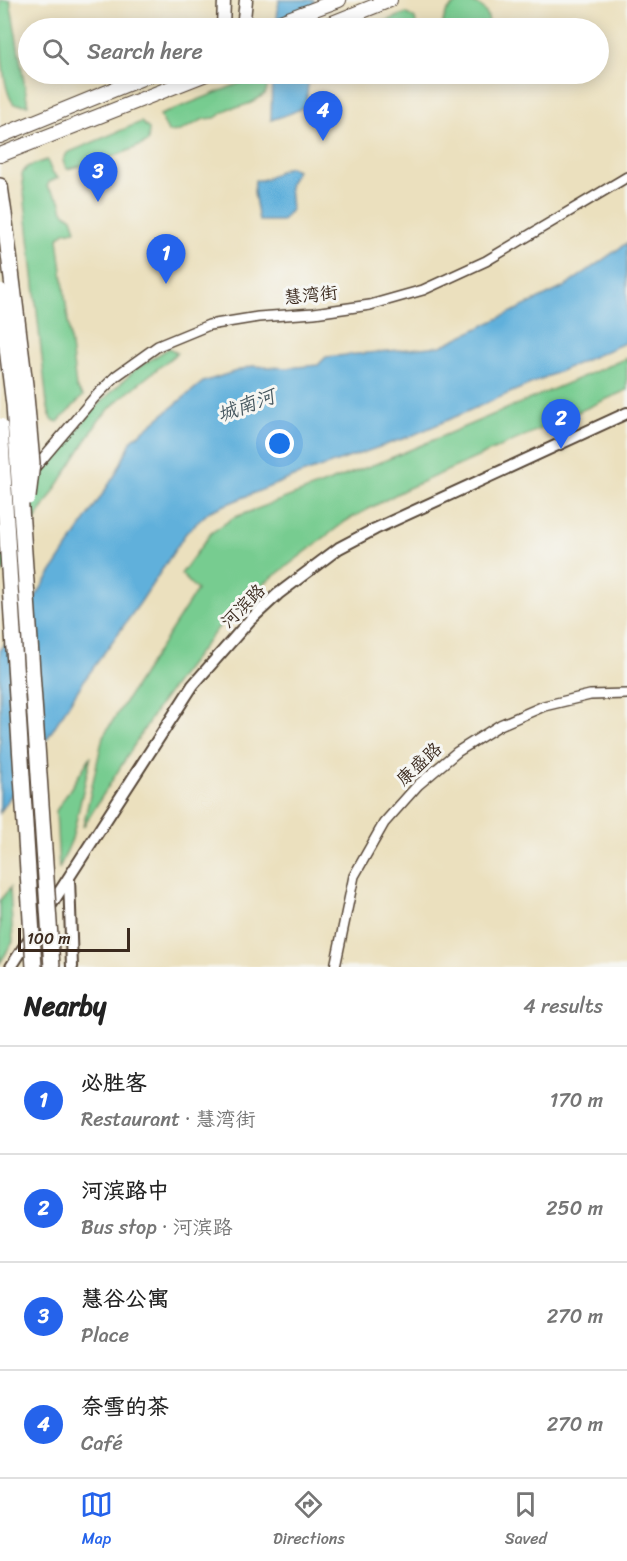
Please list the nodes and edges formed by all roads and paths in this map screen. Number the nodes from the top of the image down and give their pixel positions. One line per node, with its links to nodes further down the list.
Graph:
1 (224, 0): 5 (main road)
2 (246, 0): 6 (main road)
3 (339, 0): 7 (main road)
4 (390, 0): 8 (main road)
5 (223, 18)
6 (244, 18)
7 (292, 18)
8 (345, 18)
9 (127, 84): 11 (main road)
10 (181, 84): 12 (main road)
11 (0, 136)
12 (0, 155)
13 (627, 177): 19 (street, 慧湾街)
14 (0, 186): 22 (highway, bridge)
15 (0, 235): 19 (street)
16 (0, 291): 22 (highway, bridge)
17 (627, 413): 25 (street, 河滨路)
18 (0, 426): 23 (highway, bridge)
19 (26, 478): 21 (street, 慧湾街)
20 (0, 479): 21 (street)
21 (1, 512): 23 (highway, bridge)
22 (24, 532): 28 (highway, bridge)
23 (8, 555): 27 (highway, bridge)
24 (627, 694): 30 (street, 康盛路)
25 (69, 878): 26 (street, 河滨路); 29 (street)
26 (11, 967)
27 (34, 967)
28 (52, 967)
29 (72, 967)
30 (335, 967)

